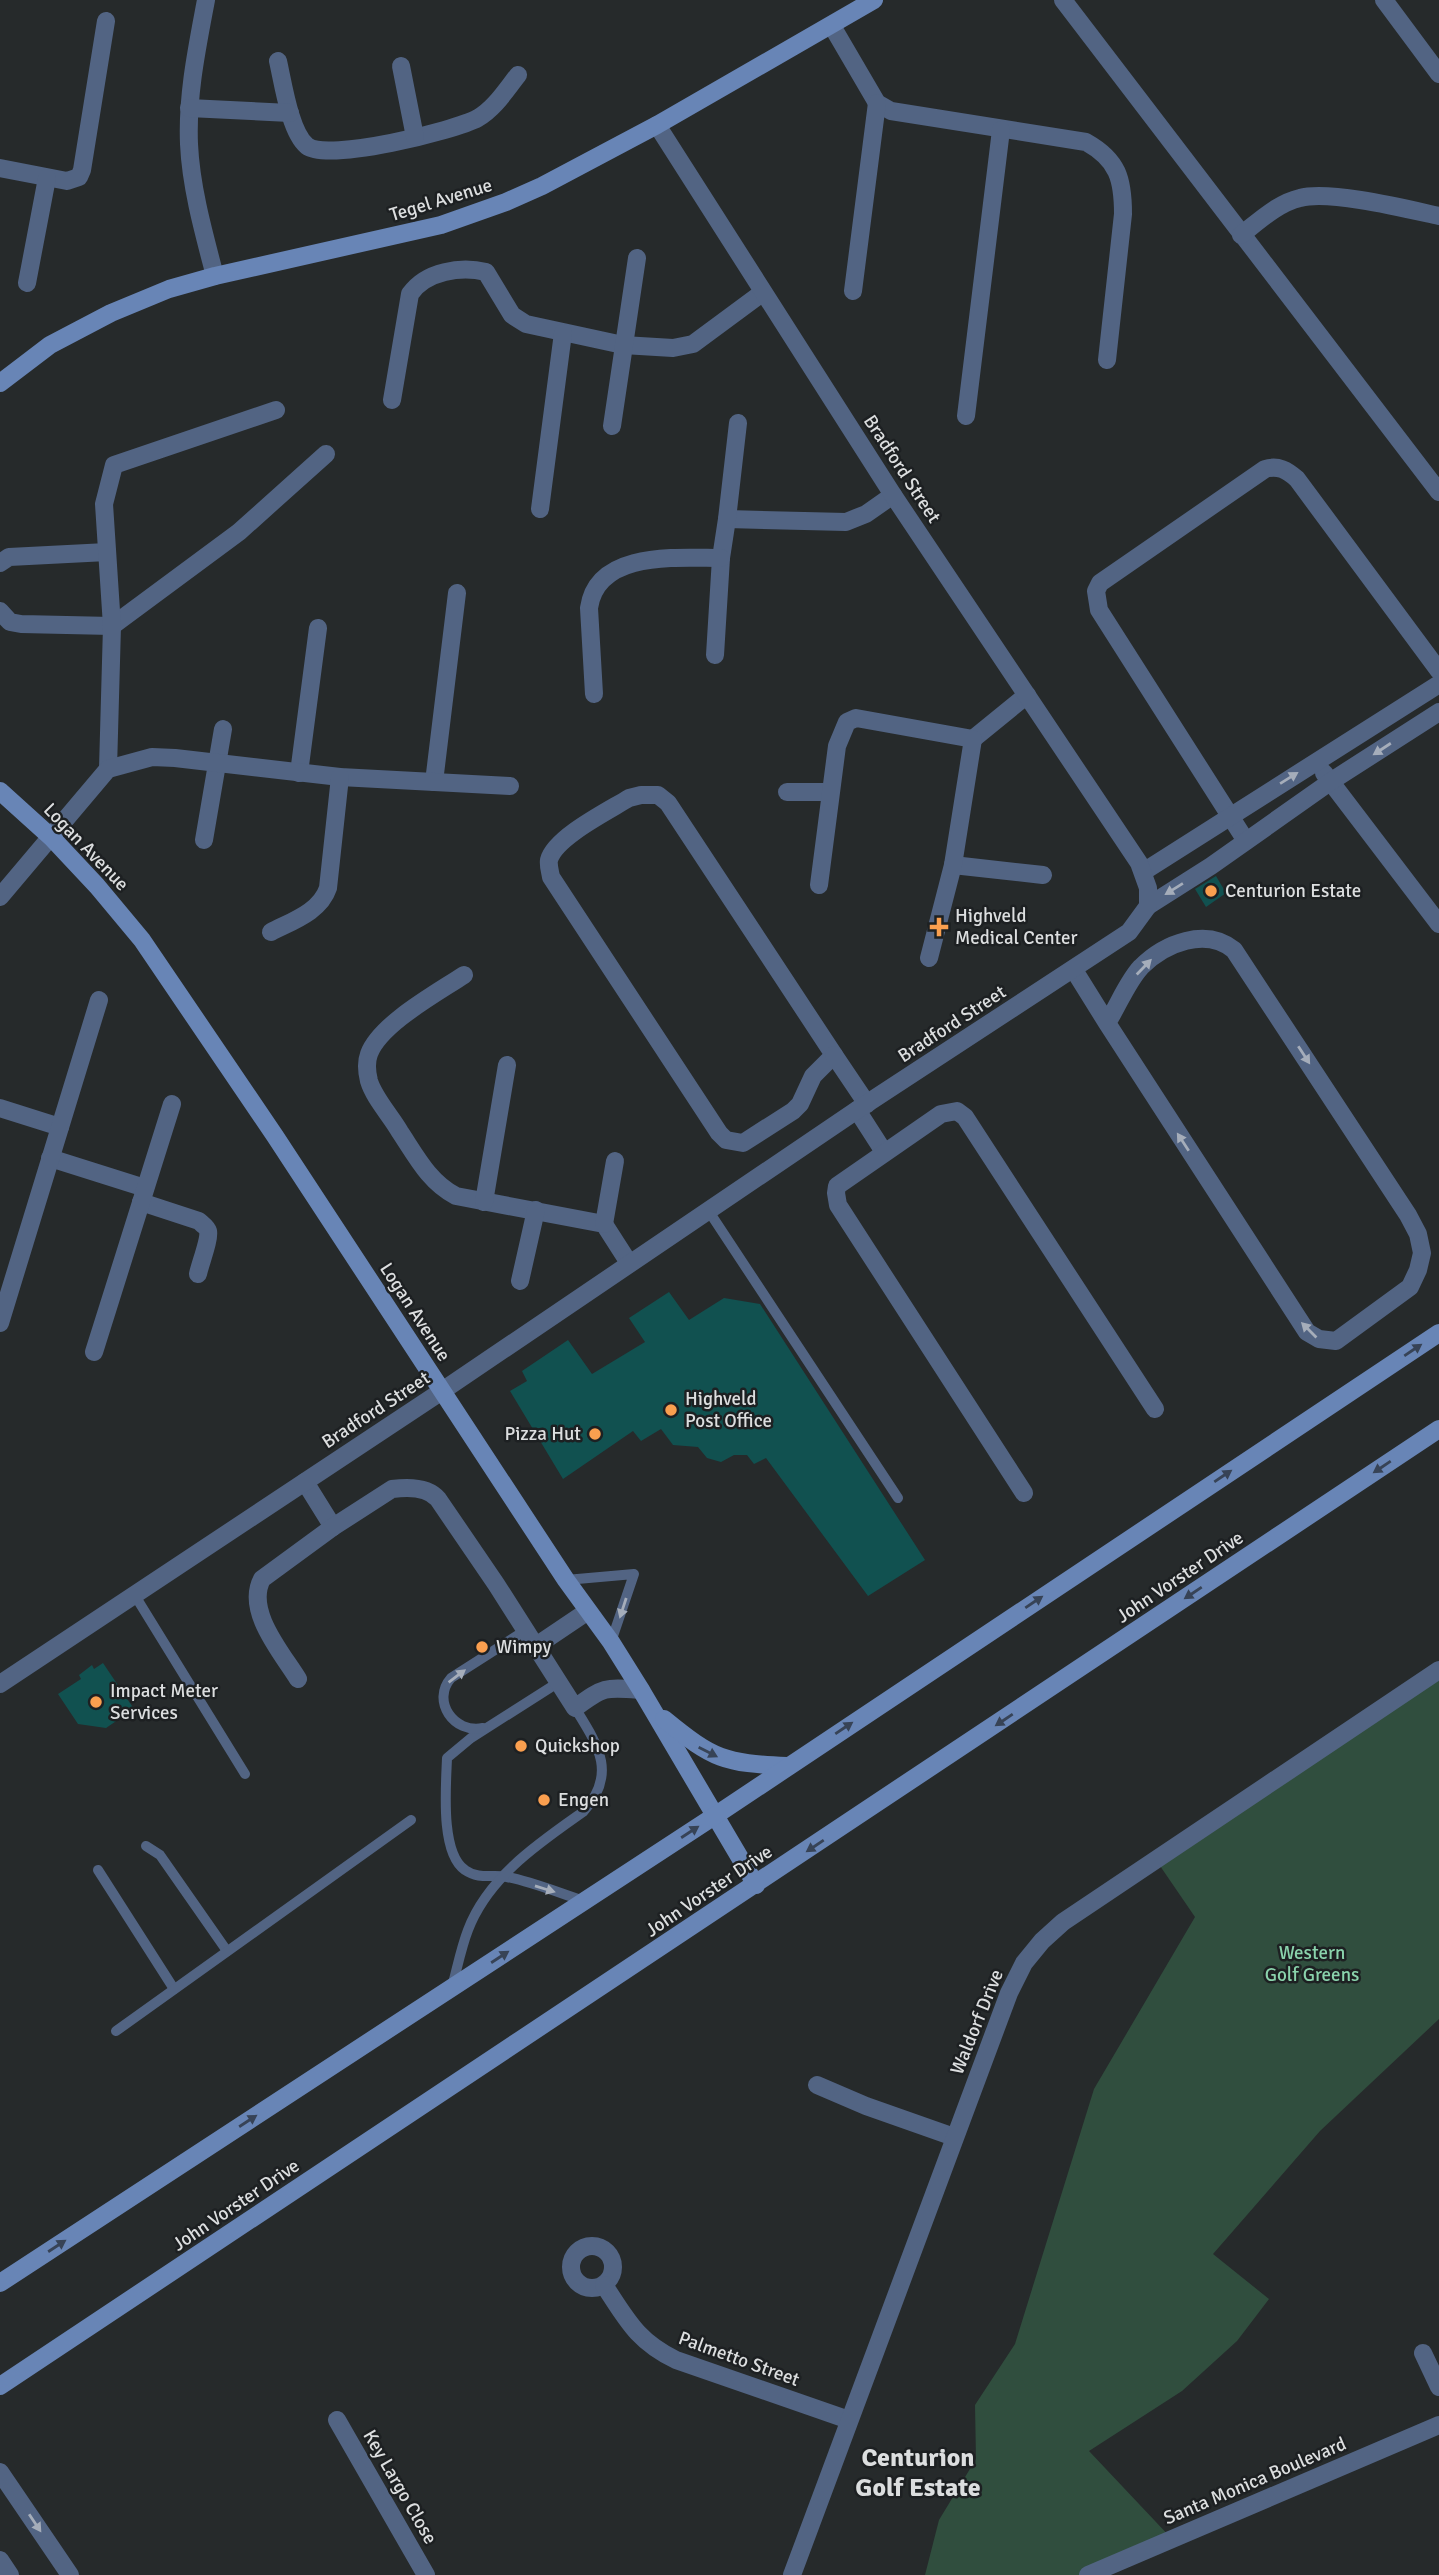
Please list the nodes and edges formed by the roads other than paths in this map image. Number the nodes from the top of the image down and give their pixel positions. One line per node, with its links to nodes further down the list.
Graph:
1 (206, 0): 12 (street)
2 (874, 0): 6 (main road, Tegel Avenue)
3 (1063, 0): 20 (street)
4 (1384, 0): 9 (street)
5 (106, 21): 18 (street)
6 (832, 26): 11 (street); 14 (main road, Tegel Avenue)
7 (278, 61): 13 (street)
8 (401, 66): 16 (street)
9 (1439, 74)
10 (517, 75): 16 (street)
11 (877, 103): 15 (street); 24 (street)
12 (190, 108): 13 (street); 22 (street)
13 (290, 113): 16 (street)
14 (657, 125): 22 (main road, Tegel Avenue); 25 (street, Bradford Street)
15 (1001, 130): 28 (street); 32 (street)
16 (415, 137)
17 (0, 168): 18 (street)
18 (47, 178): 23 (street)
19 (1439, 216): 20 (street)
20 (1241, 235): 36 (street)
21 (637, 258): 27 (street)
22 (215, 276): 29 (main road, Tegel Avenue)
23 (27, 283)
24 (853, 291)
25 (762, 293): 27 (street); 37 (street, Bradford Street)
26 (563, 333): 27 (street); 30 (street); 38 (street)
27 (623, 345): 34 (street)
28 (1107, 360)
29 (0, 383)
30 (392, 400)
31 (276, 410): 40 (street)
32 (966, 416)
33 (738, 423): 39 (street)
34 (612, 426)
35 (326, 454): 45 (street)
36 (1439, 492)
37 (893, 495): 39 (street); 51 (street, Bradford Street)
38 (540, 509)
39 (727, 519): 41 (street)
40 (107, 552): 42 (street); 45 (street)
41 (721, 558): 47 (street); 50 (street)
42 (0, 563)
43 (457, 593): 60 (street)
44 (0, 611): 45 (street)
45 (112, 626): 57 (street)
46 (318, 628): 58 (street)
47 (715, 655)
48 (1439, 671): 66 (street)
49 (1439, 684): 55 (street)
50 (594, 694)
51 (1027, 695): 54 (street); 71 (street, Bradford Street)
52 (1439, 712): 61 (street, one-way to 61)
53 (223, 729): 56 (street)
54 (973, 739): 65 (street); 70 (street)
55 (1317, 761): 61 (street); 66 (street, one-way to 55)
56 (218, 764): 57 (street); 58 (street); 68 (street)
57 (108, 769): 67 (street)
58 (299, 773): 59 (street)
59 (340, 777): 60 (street); 77 (street)
60 (434, 782): 62 (street)
61 (1330, 782): 69 (street); 76 (street)
62 (510, 786)
63 (0, 790): 67 (main road, Logan Avenue)
64 (787, 792): 65 (street)
65 (830, 792): 73 (street)
66 (1231, 814): 69 (street); 71 (street)
67 (51, 838): 74 (street); 103 (main road, Logan Avenue)
68 (204, 840)
69 (1246, 841): 75 (street, one-way to 75)
70 (953, 865): 72 (street); 78 (street)
71 (1143, 872): 75 (street, Bradford Street)
72 (1043, 875)
73 (819, 885)
74 (0, 897)
75 (1148, 906): 79 (street, Bradford Street)
76 (1439, 924)
77 (271, 932)
78 (929, 958)
79 (1074, 970): 82 (street); 86 (street, Bradford Street)
80 (464, 975): 93 (street)
81 (99, 1000): 88 (street)
82 (1107, 1023): 82 (street, one-way to 82)
83 (834, 1055): 83 (street); 86 (street)
84 (507, 1065): 93 (street)
85 (172, 1104): 92 (street)
86 (862, 1107): 89 (street); 95 (street, Bradford Street)
87 (0, 1108): 88 (street)
88 (60, 1127): 90 (street)
89 (884, 1152): 104 (street); 107 (street)
90 (50, 1158): 92 (street); 100 (street)
91 (615, 1161): 96 (street)
92 (143, 1195): 98 (street); 102 (street)
93 (484, 1202): 94 (street)
94 (536, 1210): 96 (street); 99 (street)
95 (708, 1210): 97 (street, Bradford Street); 108 (lane)
96 (604, 1224): 97 (street)
97 (629, 1263): 103 (street, Bradford Street)
98 (198, 1274)
99 (520, 1282)
100 (0, 1323)
101 (1439, 1333): 124 (main road, one-way to 101)
102 (94, 1352)
103 (442, 1391): 106 (street, Bradford Street); 110 (main road, Logan Avenue)
104 (1155, 1409)
105 (1439, 1429): 131 (main road, John Vorster Drive, one-way to 131)
106 (305, 1482): 109 (street); 111 (street, Bradford Street)
107 (1024, 1493)
108 (898, 1498)
109 (333, 1527): 113 (street); 117 (street)
110 (566, 1580): 112 (main road, Logan Avenue); 114 (lane, one-way to 114)
111 (134, 1594): 119 (street, Bradford Street); 125 (lane)
112 (588, 1611): 114 (main road, Logan Avenue); 115 (street)
113 (526, 1630): 115 (street); 123 (lane, one-way to 113)
114 (611, 1642): 120 (main road, Logan Avenue)
115 (536, 1646): 118 (street)
116 (1439, 1670): 138 (street, Waldorf Drive)
117 (298, 1679)
118 (559, 1682): 121 (street); 123 (lane)
119 (0, 1684)
120 (641, 1690): 121 (street); 122 (main road, Logan Avenue)
121 (575, 1708): 130 (lane)
122 (654, 1710): 124 (main road, one-way to 124); 126 (main road, Logan Avenue)
123 (491, 1726): 130 (lane)
124 (787, 1766): 126 (main road)
125 (245, 1774)
126 (716, 1815): 131 (main road, Logan Avenue); 132 (main road, one-way to 126)
127 (411, 1821): 133 (lane)
128 (146, 1846): 133 (lane)
129 (98, 1870): 135 (lane)
130 (505, 1876): 132 (lane, one-way to 132); 134 (lane)
131 (756, 1885): 142 (main road, John Vorster Drive)
132 (584, 1901): 134 (main road, one-way to 132)
133 (227, 1951): 135 (lane)
134 (452, 1988): 139 (main road, one-way to 134)
135 (174, 1989): 136 (lane)
136 (116, 2031)
137 (817, 2085): 138 (street)
138 (954, 2137): 145 (street, Waldorf Drive)
139 (0, 2283)
140 (604, 2285): 145 (street, Palmetto Street)
141 (1423, 2353): 143 (street)
142 (0, 2386)
143 (1439, 2387)
144 (337, 2420): 151 (street, Key Largo Close)
145 (849, 2420): 152 (street, Waldorf Drive)
146 (1439, 2425): 153 (street, Santa Monica Boulevard)
147 (0, 2472): 150 (street, one-way to 150)
148 (0, 2560): 149 (street)
149 (10, 2575)
150 (70, 2575)
151 (426, 2575)
152 (792, 2575)
153 (1088, 2575)

